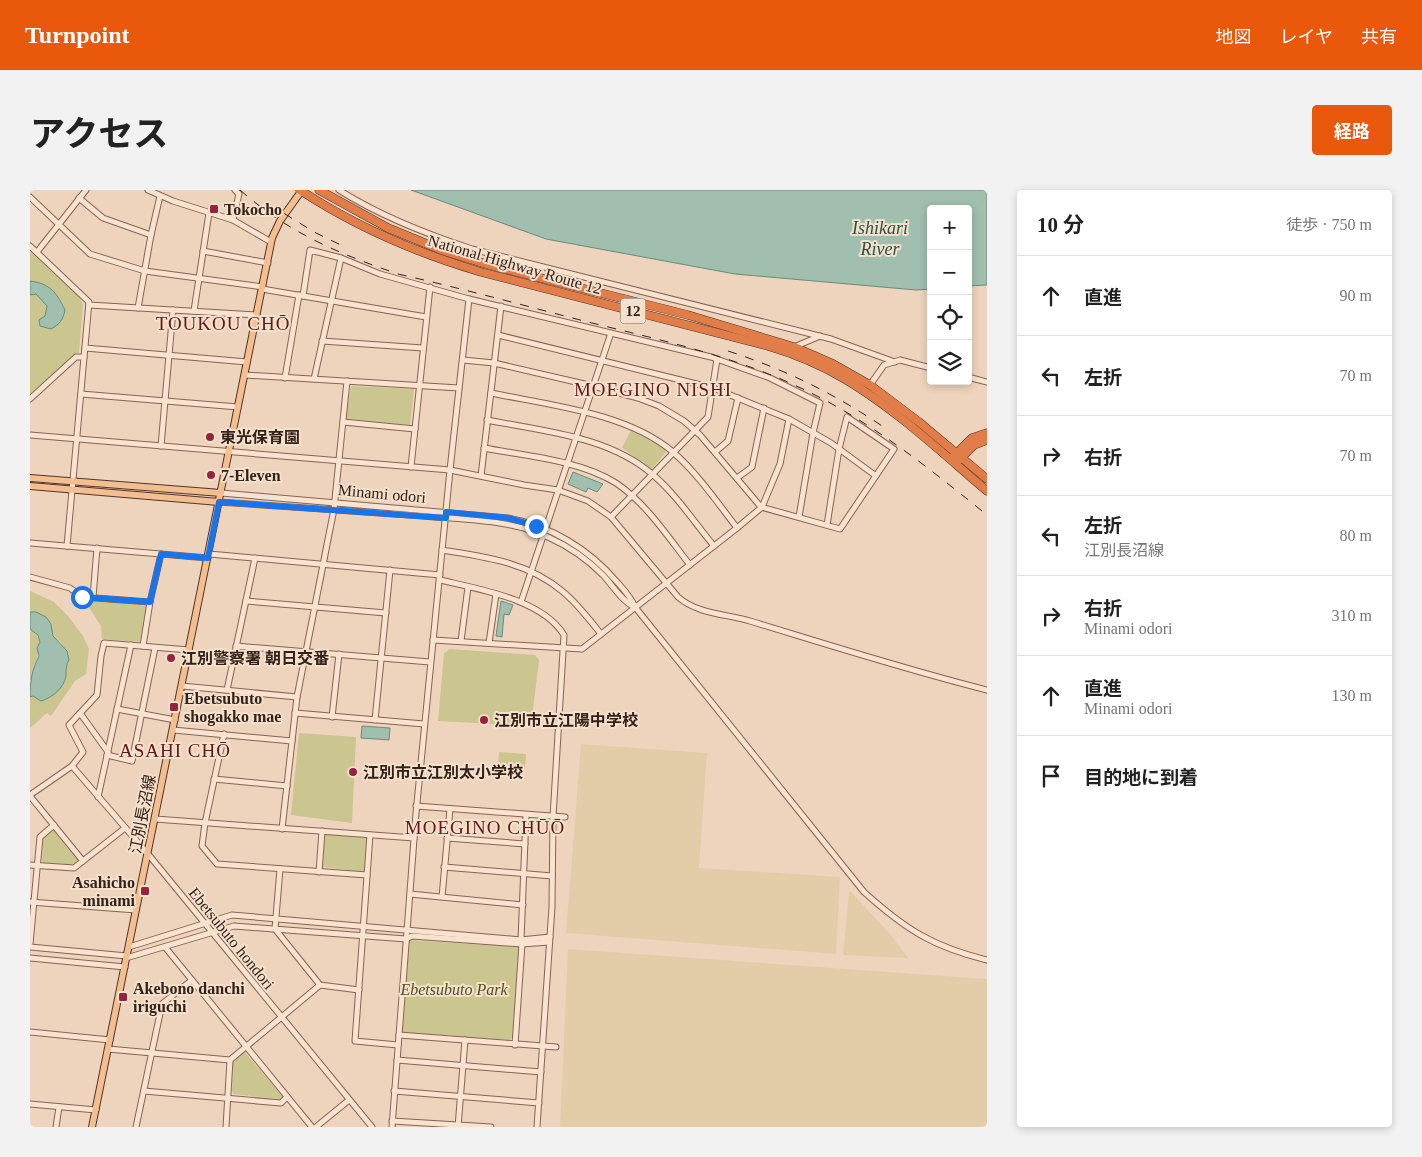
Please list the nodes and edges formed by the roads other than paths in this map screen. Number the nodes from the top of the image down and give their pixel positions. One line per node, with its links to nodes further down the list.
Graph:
1 (86, 190): 9 (street)
2 (148, 190): 7 (street)
3 (235, 190): 11 (street)
4 (301, 190): 14 (main road, 江別長沼線); 86 (highway, National Highway Route 12 / 12)
5 (319, 190): 38 (highway, National Highway Route 12 / 12)
6 (339, 190): 36 (street)
7 (160, 196): 10 (street); 13 (street)
8 (30, 197): 12 (street)
9 (79, 198): 12 (street); 13 (street)
10 (209, 213): 11 (street); 17 (street)
11 (233, 220): 14 (street)
12 (59, 224): 16 (street); 20 (street)
13 (151, 235): 20 (street)
14 (271, 242): 19 (main road, 江別長沼線)
15 (30, 246): 16 (street)
16 (37, 252): 27 (street)
17 (203, 252): 19 (street); 21 (street)
18 (341, 258): 23 (street); 24 (street); 26 (street)
19 (268, 263): 22 (main road, 江別長沼線)
20 (145, 271): 21 (street); 29 (street)
21 (198, 279): 22 (street); 31 (street)
22 (262, 288): 24 (street); 32 (main road, 江別長沼線)
23 (430, 288): 25 (street); 33 (street)
24 (301, 296): 26 (street); 51 (street)
25 (470, 299): 28 (street); 43 (street)
26 (331, 301): 33 (street); 37 (street)
27 (89, 305): 29 (street); 39 (street)
28 (501, 306): 34 (street); 35 (street)
29 (138, 308): 30 (street)
30 (173, 310): 31 (street); 41 (street)
31 (194, 311): 32 (street)
32 (257, 314): 46 (main road, 江別長沼線)
33 (426, 317): 40 (street)
34 (611, 333): 44 (street); 45 (street)
35 (498, 335): 44 (street); 48 (street)
36 (820, 336): 38 (street); 47 (street)
37 (322, 341): 40 (street); 53 (street)
38 (794, 347): 56 (highway, National Highway Route 12 / 12)
39 (85, 348): 41 (street); 42 (street)
40 (423, 348): 57 (street)
41 (170, 355): 46 (street); 65 (street)
42 (84, 357): 62 (street); 63 (street)
43 (462, 360): 48 (street); 59 (street)
44 (602, 360): 58 (street); 60 (street)
45 (717, 360): 60 (street); 74 (street)
46 (247, 362): 50 (main road, 江別長沼線)
47 (895, 362): 49 (street); 56 (street)
48 (494, 363): 58 (street); 61 (street)
49 (927, 367)
50 (245, 375): 51 (street); 66 (main road, 江別長沼線)
51 (285, 378): 53 (street)
52 (972, 378): 55 (street)
53 (314, 379): 54 (street)
54 (347, 381): 57 (street); 71 (street)
55 (987, 382)
56 (870, 385): 86 (highway, National Highway Route 12 / 12)
57 (419, 386): 59 (street); 72 (street)
58 (593, 386): 68 (street); 73 (street)
59 (459, 388): 90 (street)
60 (713, 388): 64 (street); 73 (street)
61 (491, 393): 68 (street); 70 (street)
62 (81, 394): 65 (street); 78 (street)
63 (30, 398)
64 (738, 398): 67 (street); 85 (street)
65 (166, 401): 66 (street); 80 (street)
66 (238, 407): 83 (main road, 江別長沼線)
67 (764, 408): 69 (street); 95 (street)
68 (585, 412): 77 (street); 84 (street)
69 (789, 419): 74 (street); 106 (street)
70 (487, 420): 77 (street); 81 (street)
71 (343, 422): 72 (street); 87 (street)
72 (415, 429): 89 (street)
73 (694, 430): 84 (street); 85 (street)
74 (813, 433): 82 (street); 110 (street)
75 (987, 433): 86 (highway)
76 (30, 435): 78 (street)
77 (576, 438): 88 (street); 91 (street)
78 (76, 439): 80 (street); 97 (street)
79 (987, 440): 86 (highway)
80 (161, 446): 83 (street)
81 (484, 448): 88 (street); 92 (street)
82 (839, 449): 93 (street); 93 (street); 111 (street)
83 (229, 452): 87 (street); 102 (main road, 江別長沼線)
84 (673, 452): 91 (street); 112 (street)
85 (715, 452): 95 (street)
86 (956, 459): 96 (highway, National Highway Route 12 / 12); 101 (highway, National Highway Route 12 / 12)
87 (338, 461): 89 (street); 105 (street)
88 (567, 464): 100 (street); 103 (street)
89 (411, 467): 90 (street)
90 (450, 470): 92 (street); 108 (street)
91 (652, 474): 103 (street); 116 (street)
92 (481, 476): 100 (street)
93 (876, 476): 111 (street)
94 (30, 478): 97 (main road, Minami odori)
95 (737, 478): 106 (street)
96 (987, 479)
97 (72, 482): 99 (street); 102 (main road, Minami odori)
98 (30, 486): 99 (main road, Minami odori)
99 (72, 490): 104 (main road, Minami odori); 115 (street)
100 (558, 490): 109 (street); 113 (street)
101 (987, 491)
102 (221, 493): 104 (main road, 江別長沼線); 105 (street, Minami odori)
103 (631, 496): 109 (street); 123 (street)
104 (219, 502): 107 (street, Minami odori); 120 (main road, 江別長沼線)
105 (335, 503): 107 (street); 108 (street, Minami odori)
106 (762, 507): 110 (street); 112 (street)
107 (334, 509): 108 (street, Minami odori); 122 (street)
108 (446, 515): 113 (street, Minami odori); 118 (street)
109 (611, 517): 128 (street)
110 (799, 517): 111 (street)
111 (827, 525)
112 (737, 528): 116 (street)
113 (544, 532): 125 (street); 136 (street, Minami odori)
114 (30, 542): 115 (street)
115 (68, 546): 117 (street)
116 (714, 546): 123 (street)
117 (97, 548): 119 (street); 131 (street)
118 (442, 550): 125 (street); 127 (street)
119 (161, 554): 120 (street); 133 (street)
120 (208, 556): 121 (street); 147 (main road, 江別長沼線)
121 (255, 558): 122 (street); 132 (street)
122 (324, 564): 124 (street); 135 (street)
123 (690, 565): 128 (street)
124 (390, 570): 127 (street); 137 (street)
125 (531, 571): 134 (street); 138 (street)
126 (30, 577): 131 (street)
127 (440, 578): 129 (street); 139 (street)
128 (666, 583): 136 (street); 154 (street)
129 (468, 587): 130 (street); 140 (street)
130 (496, 594): 134 (street); 141 (street)
131 (93, 597): 133 (street)
132 (246, 601): 135 (street); 144 (street)
133 (150, 602): 143 (street)
134 (521, 602): 146 (street)
135 (315, 607): 137 (street); 148 (street)
136 (635, 607): 138 (street); 218 (street, Minami odori)
137 (386, 613): 150 (street)
138 (601, 634): 146 (street)
139 (432, 640): 140 (street); 151 (street)
140 (461, 641): 141 (street)
141 (489, 643): 146 (street)
142 (131, 645): 143 (street); 156 (street); 157 (street)
143 (143, 646): 145 (street)
144 (236, 646): 148 (street); 153 (street)
145 (155, 648): 147 (street); 158 (street)
146 (564, 648): 176 (street)
147 (189, 650): 152 (main road, 江別長沼線)
148 (306, 652): 149 (street); 155 (street)
149 (339, 654): 150 (street); 160 (street)
150 (381, 658): 151 (street); 162 (street)
151 (430, 662): 163 (street)
152 (182, 686): 153 (street); 161 (main road, 江別長沼線)
153 (227, 690): 155 (street)
154 (987, 690)
155 (297, 696): 159 (street)
156 (117, 709): 158 (street); 167 (street)
157 (80, 713): 167 (street); 168 (street)
158 (142, 713): 161 (street); 167 (street)
159 (295, 714): 160 (street); 166 (street)
160 (332, 716): 162 (street)
161 (175, 720): 164 (main road, 江別長沼線)
162 (375, 720): 163 (street)
163 (424, 724): 173 (street)
164 (173, 730): 165 (street); 178 (main road, 江別長沼線)
165 (224, 734): 166 (street); 169 (street)
166 (292, 741): 170 (street)
167 (107, 754): 172 (street)
168 (72, 766): 171 (street); 172 (street, Ebetsubuto hondori)
169 (214, 779): 170 (street); 179 (street)
170 (287, 786): 182 (street)
171 (30, 795): 180 (street)
172 (98, 797): 181 (street, Ebetsubuto hondori)
173 (416, 806): 174 (street); 185 (street)
174 (450, 809): 175 (street); 186 (street)
175 (526, 815): 176 (street); 187 (street)
176 (553, 817): 177 (street); 197 (street)
177 (565, 817)
178 (155, 819): 179 (street); 188 (main road, 江別長沼線)
179 (205, 823): 182 (street); 193 (street)
180 (54, 825): 189 (street); 191 (street)
181 (125, 828): 188 (street, Ebetsubuto hondori); 189 (street)
182 (282, 829): 183 (street)
183 (322, 831): 184 (street); 194 (street)
184 (370, 835): 185 (street); 196 (street)
185 (414, 838): 198 (street)
186 (447, 838): 187 (street); 192 (street)
187 (525, 844): 195 (street)
188 (148, 854): 202 (main road, 江別長沼線); 204 (street, Ebetsubuto hondori)
189 (83, 861): 191 (street)
190 (30, 865): 191 (street)
191 (38, 865): 200 (street)
192 (444, 867): 195 (street); 199 (street)
193 (280, 869): 194 (street); 203 (street)
194 (319, 872): 196 (street)
195 (524, 874): 197 (street); 201 (street)
196 (367, 875): 205 (street)
197 (552, 876): 211 (street)
198 (410, 894): 199 (street); 207 (street)
199 (442, 897): 201 (street)
200 (32, 902): 202 (street); 213 (street)
201 (523, 905): 212 (street)
202 (136, 910): 214 (main road, 江別長沼線)
203 (276, 918): 204 (street); 205 (street); 206 (street)
204 (205, 924): 208 (street, Ebetsubuto hondori); 214 (street)
205 (364, 925): 207 (street); 209 (street)
206 (275, 929): 208 (street); 209 (street); 221 (street)
207 (407, 929): 210 (street); 212 (street)
208 (212, 933): 215 (street); 223 (street, Ebetsubuto hondori)
209 (363, 936): 210 (street); 222 (street)
210 (406, 939): 212 (street); 225 (street)
211 (550, 939): 212 (street); 231 (street)
212 (522, 942): 229 (street)
213 (30, 945): 216 (street)
214 (129, 947): 216 (main road, 江別長沼線)
215 (165, 947): 216 (street); 220 (street)
216 (127, 957): 219 (main road, 江別長沼線)
217 (30, 958): 219 (street)
218 (987, 960)
219 (125, 967): 226 (main road, 江別長沼線)
220 (192, 980): 230 (street); 234 (street)
221 (320, 985): 222 (street); 223 (street)
222 (359, 990): 228 (street)
223 (282, 1018): 230 (street); 244 (street, Ebetsubuto hondori)
224 (30, 1032): 226 (street)
225 (399, 1035): 227 (street); 228 (street)
226 (110, 1040): 233 (main road, 江別長沼線)
227 (465, 1040): 229 (street); 237 (street)
228 (398, 1045): 236 (street)
229 (515, 1045): 231 (street)
230 (246, 1046): 235 (street); 241 (street)
231 (542, 1046): 232 (street); 238 (street)
232 (556, 1047)
233 (108, 1049): 234 (street); 248 (main road, 江別長沼線)
234 (152, 1052): 235 (street); 239 (street)
235 (230, 1060): 243 (street)
236 (397, 1060): 237 (street); 240 (street)
237 (463, 1066): 238 (street); 242 (street)
238 (541, 1072): 245 (street)
239 (144, 1091): 243 (street); 253 (street)
240 (394, 1091): 242 (street); 249 (street)
241 (287, 1097): 243 (street); 255 (street)
242 (461, 1097): 245 (street); 250 (street)
243 (229, 1098): 254 (street)
244 (349, 1100): 256 (street); 257 (street, Ebetsubuto hondori)
245 (539, 1103): 259 (street)
246 (30, 1104): 247 (street)
247 (59, 1107): 248 (street); 251 (street)
248 (96, 1110): 252 (main road, 江別長沼線)
249 (392, 1124): 250 (street)
250 (458, 1126): 258 (street)
251 (56, 1127)
252 (92, 1127)
253 (136, 1127)
254 (226, 1127)
255 (312, 1127)
256 (316, 1127)
257 (372, 1127)
258 (491, 1127)
259 (537, 1127)

